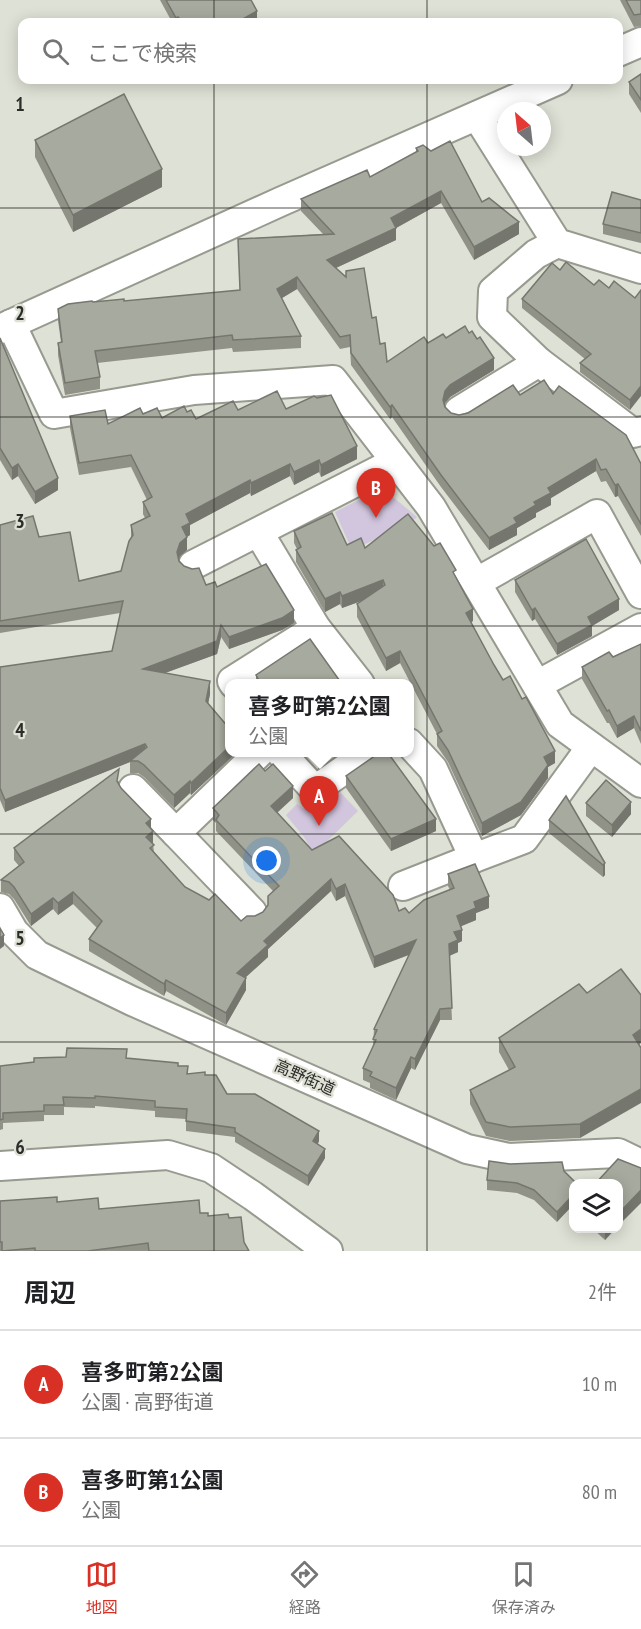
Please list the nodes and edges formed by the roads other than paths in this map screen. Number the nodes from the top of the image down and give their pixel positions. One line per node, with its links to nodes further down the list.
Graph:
1 (641, 42): 2 (street)
2 (623, 50)
3 (549, 84): 4 (street)
4 (477, 116): 5 (street); 7 (street)
5 (557, 243): 6 (street); 8 (street)
6 (641, 269)
7 (5, 327): 11 (street)
8 (539, 362): 9 (street); 10 (street)
9 (459, 411)
10 (641, 431)
11 (395, 462): 12 (street); 14 (street)
12 (259, 533): 13 (street); 16 (street)
13 (193, 565)
14 (477, 582): 15 (street); 20 (street)
15 (641, 594)
16 (316, 628): 18 (street); 19 (street)
17 (641, 628): 20 (street)
18 (235, 679)
19 (356, 679)
20 (537, 685): 21 (street)
21 (591, 747): 26 (street); 29 (street)
22 (414, 748): 29 (street)
23 (256, 757): 28 (street)
24 (284, 757): 25 (street)
25 (363, 757)
26 (641, 783)
27 (133, 789): 28 (street)
28 (176, 833): 32 (street)
29 (474, 858): 30 (street)
30 (403, 886)
31 (0, 908): 33 (street, 高野街道)
32 (252, 912)
33 (641, 1164)
34 (0, 1166): 35 (street)
35 (328, 1251)

